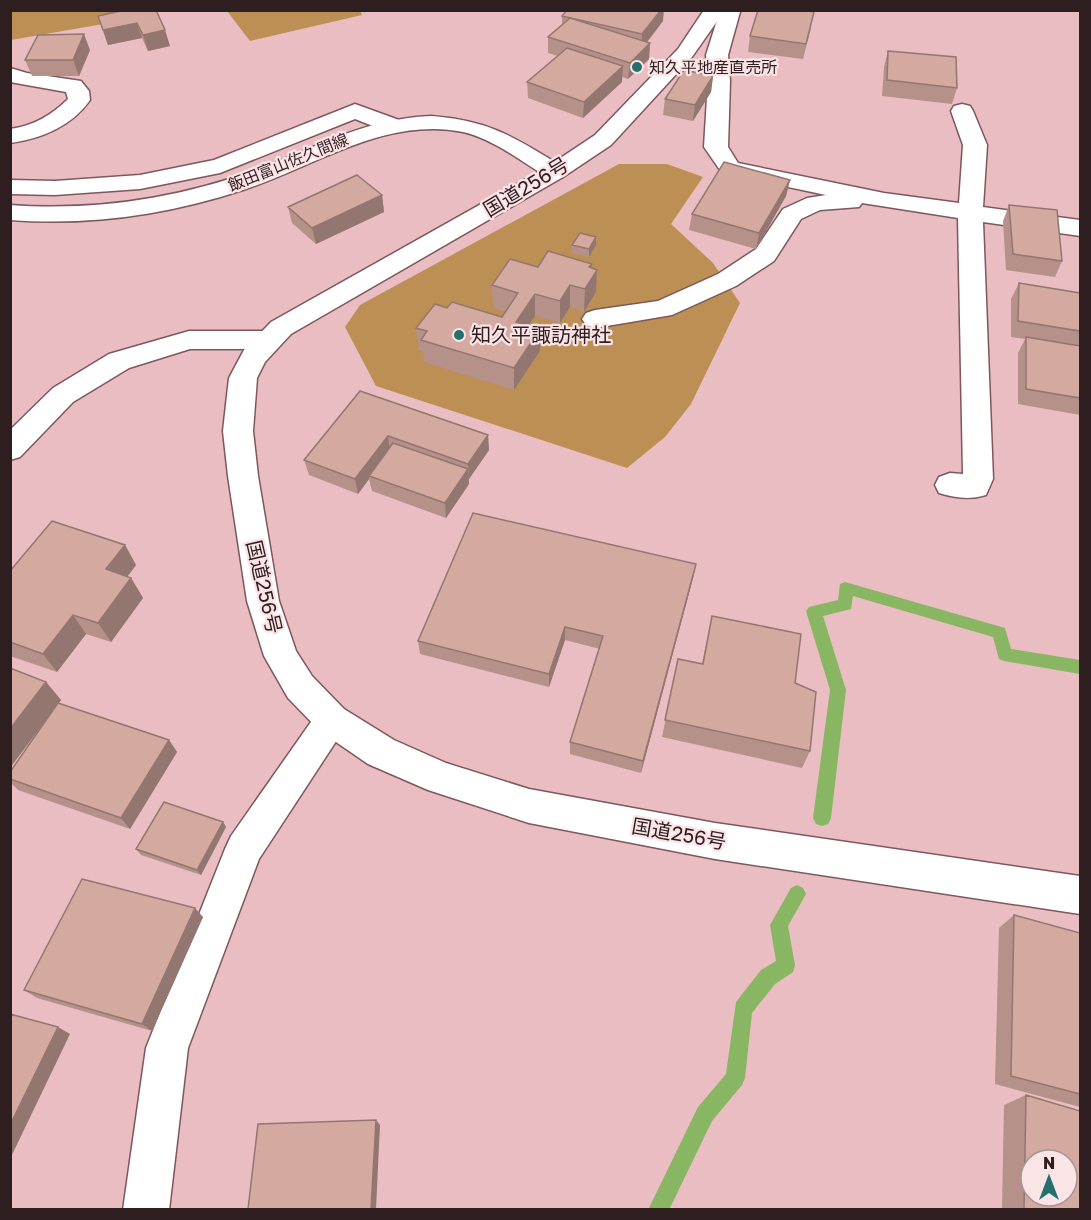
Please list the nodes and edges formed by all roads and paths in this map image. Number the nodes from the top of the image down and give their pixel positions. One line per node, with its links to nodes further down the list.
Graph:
1 (715, 10): 7 (main road, 国道256号)
2 (726, 10): 9 (main road)
3 (12, 70): 6 (main road)
4 (962, 111): 11 (main road)
5 (391, 125): 7 (main road, 飯田富山佐久間線); 8 (main road); 10 (main road, 飯田富山佐久間線)
6 (10, 136)
7 (555, 172): 14 (main road, 国道256号)
8 (10, 187)
9 (884, 200): 11 (main road); 13 (main road)
10 (10, 212)
11 (970, 213): 12 (main road); 16 (main road)
12 (1080, 228)
13 (595, 319)
14 (268, 340): 15 (main road); 17 (main road, 国道256号)
15 (10, 450)
16 (950, 485)
17 (333, 720): 18 (main road, 国道256号); 19 (main road)
18 (1080, 896)
19 (146, 1209)

